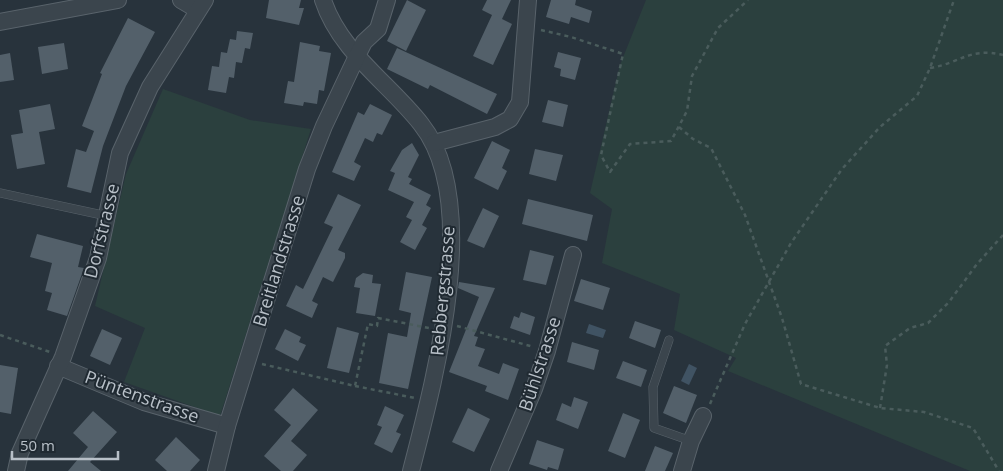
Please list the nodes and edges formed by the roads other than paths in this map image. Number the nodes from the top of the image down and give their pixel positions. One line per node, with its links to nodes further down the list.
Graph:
1 (118, 0): 7 (street)
2 (181, 0): 6 (street)
3 (323, 0): 8 (street, Rebbergstrasse)
4 (387, 0): 8 (street, Breitlandstrasse)
5 (528, 0): 9 (street)
6 (202, 5): 11 (street, Dorfstrasse)
7 (0, 22)
8 (357, 56): 9 (street, Rebbergstrasse); 16 (street, Breitlandstrasse)
9 (434, 143): 20 (street, Rebbergstrasse)
10 (0, 193): 11 (lane)
11 (107, 216): 14 (street, Dorfstrasse)
12 (573, 255): 21 (street, Bühlstrasse)
13 (669, 340): 17 (lane)
14 (61, 362): 16 (street, Püntenstrasse); 18 (street, Dorfstrasse)
15 (703, 416): 17 (street)
16 (226, 426): 19 (street, Breitlandstrasse)
17 (691, 442): 22 (street)
18 (16, 471)
19 (216, 471)
20 (411, 471)
21 (499, 471)
22 (682, 471)

